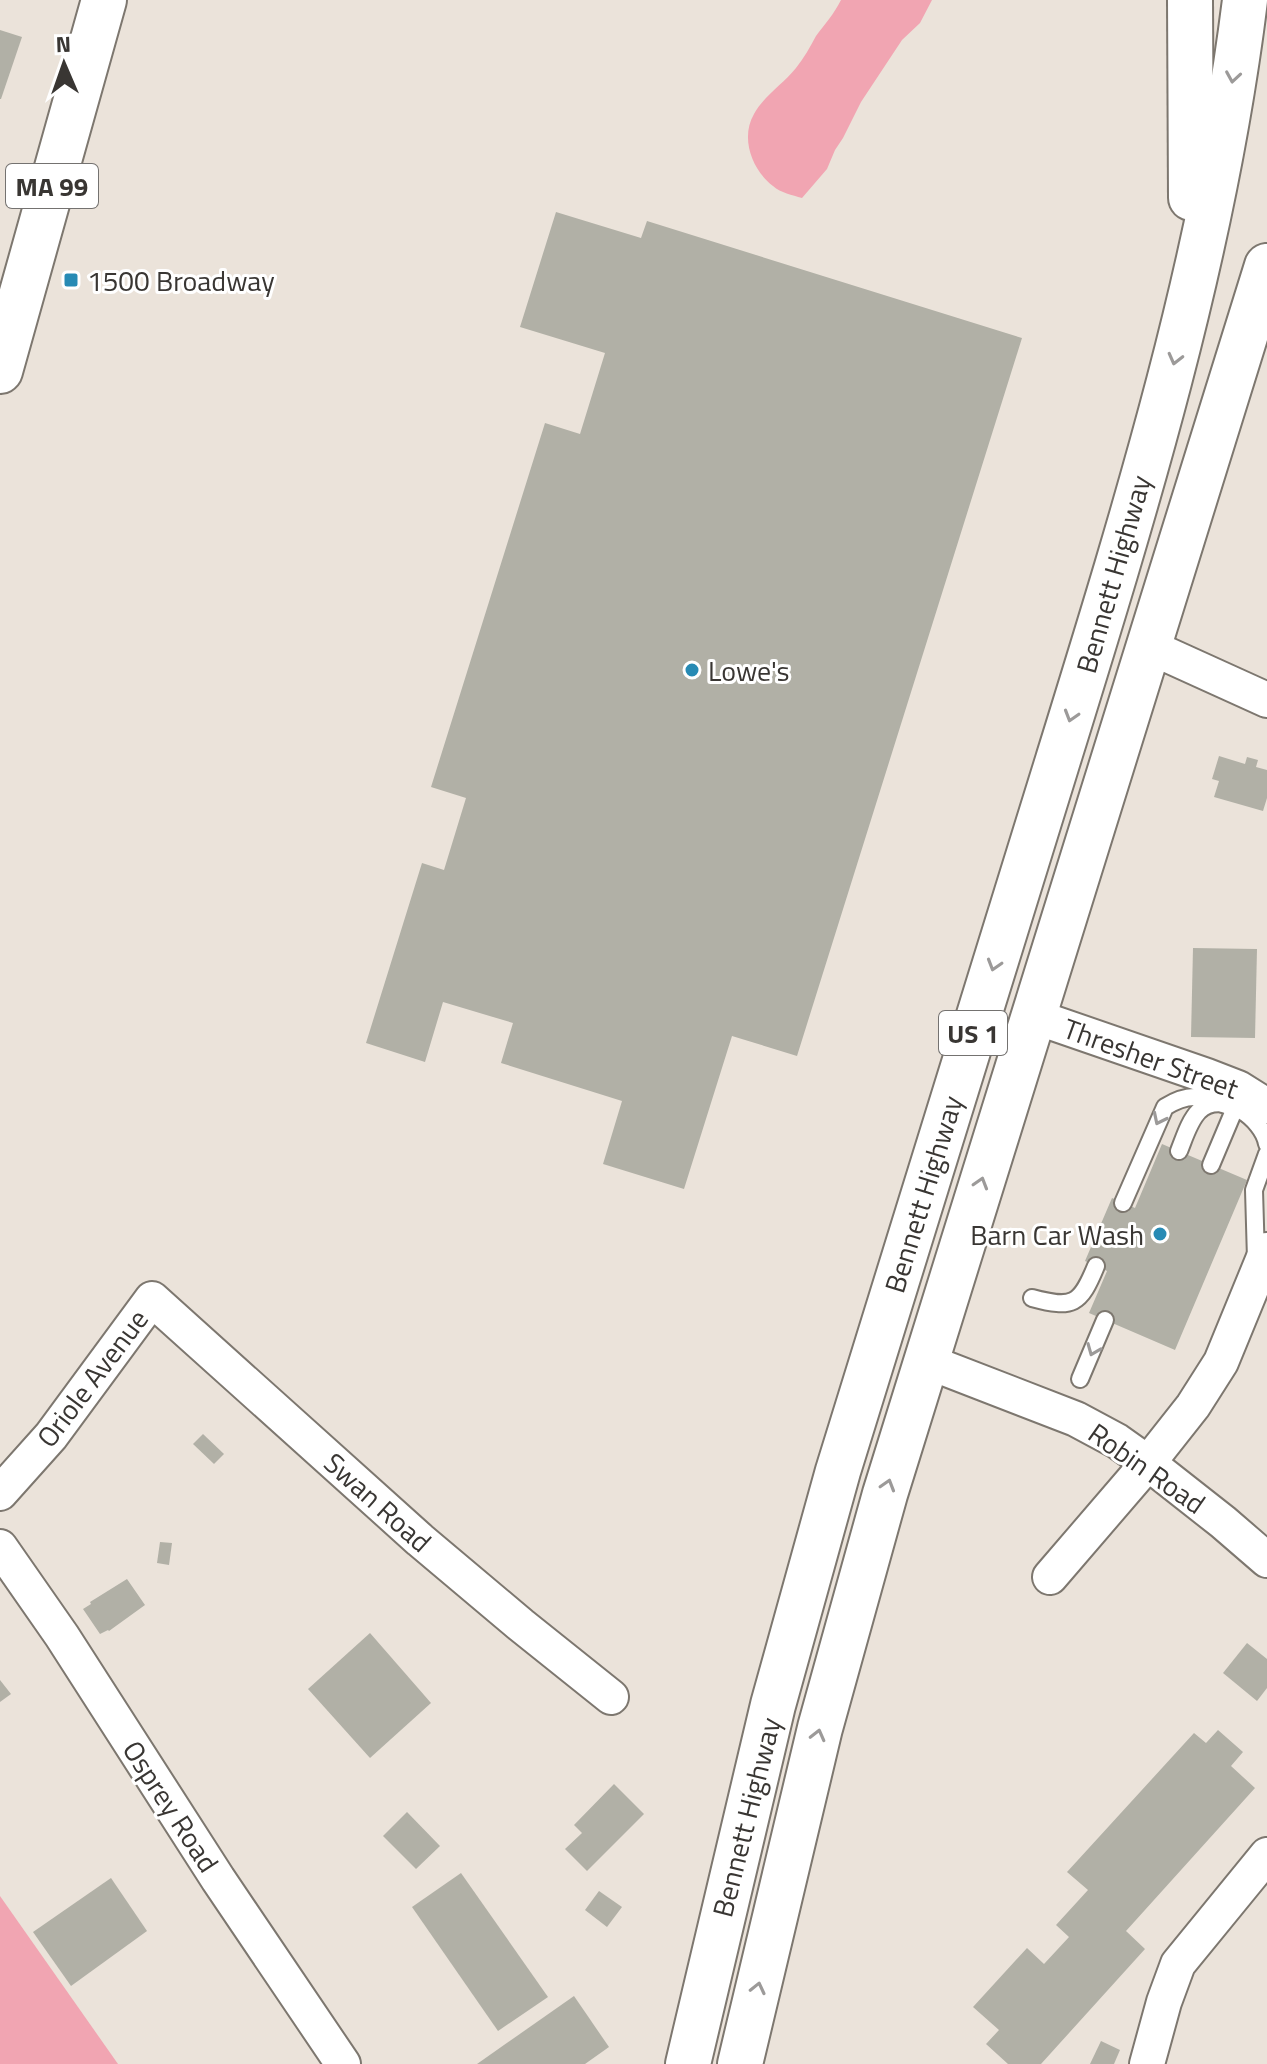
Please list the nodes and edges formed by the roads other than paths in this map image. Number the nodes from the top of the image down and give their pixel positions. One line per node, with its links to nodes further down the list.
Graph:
1 (104, 0): 6 (main road, MA 99)
2 (1190, 0): 5 (main road)
3 (1245, 0): 5 (main road, Bennett Highway / US 1, one-way to 5)
4 (1267, 266): 7 (main road, Bennett Highway / US 1)
5 (1191, 293): 31 (main road, Bennett Highway / US 1, one-way to 31)
6 (0, 371)
7 (1148, 646): 8 (street); 9 (main road, Bennett Highway / US 1)
8 (1267, 700)
9 (1033, 1016): 10 (street, Thresher Street); 21 (main road, Bennett Highway / US 1, one-way to 9)
10 (1243, 1106): 11 (lane); 12 (lane); 14 (lane); 15 (lane, one-way to 15)
11 (1267, 1144)
12 (1179, 1151)
13 (1267, 1154): 16 (lane)
14 (1211, 1165)
15 (1123, 1203)
16 (1261, 1263): 23 (street)
17 (1096, 1266): 18 (lane)
18 (1032, 1298)
19 (152, 1299): 24 (street, Oriole Avenue); 28 (street, Swan Road)
20 (1105, 1320): 22 (lane, one-way to 22)
21 (926, 1361): 23 (street, Robin Road); 32 (main road, Bennett Highway / US 1, one-way to 21)
22 (1080, 1379)
23 (1148, 1463): 26 (street, Robin Road); 27 (street)
24 (0, 1493)
25 (0, 1547): 30 (street, Osprey Road)
26 (1267, 1560)
27 (1050, 1577)
28 (611, 1697)
29 (1267, 1855): 33 (street)
30 (343, 2064)
31 (688, 2064)
32 (740, 2064)
33 (1147, 2064)

